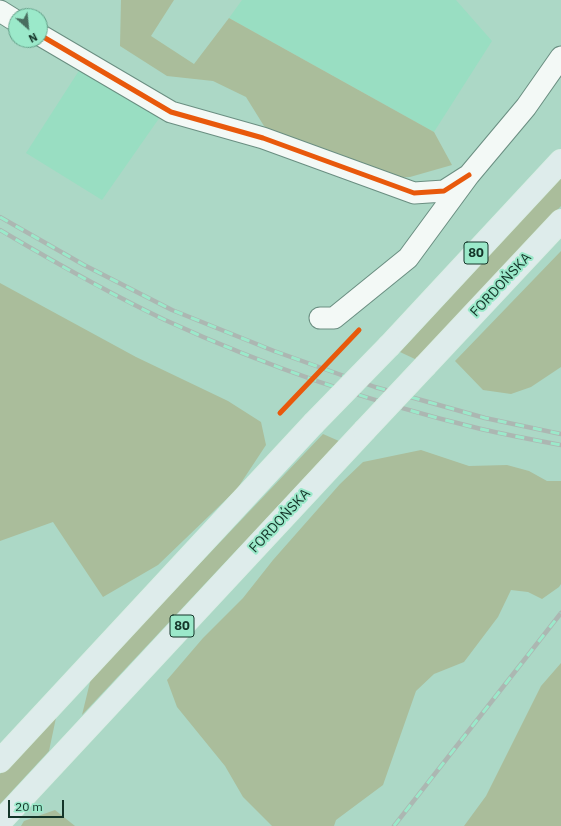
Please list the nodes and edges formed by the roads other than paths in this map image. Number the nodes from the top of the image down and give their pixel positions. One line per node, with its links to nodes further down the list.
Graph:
1 (48, 40): 4 (street)
2 (561, 57): 4 (street)
3 (561, 162): 7 (main road, 80, bridge)
4 (469, 175): 6 (street)
5 (561, 222): 8 (main road, FORDOŃSKA / 80, bridge)
6 (320, 318)
7 (0, 761)
8 (0, 822)

